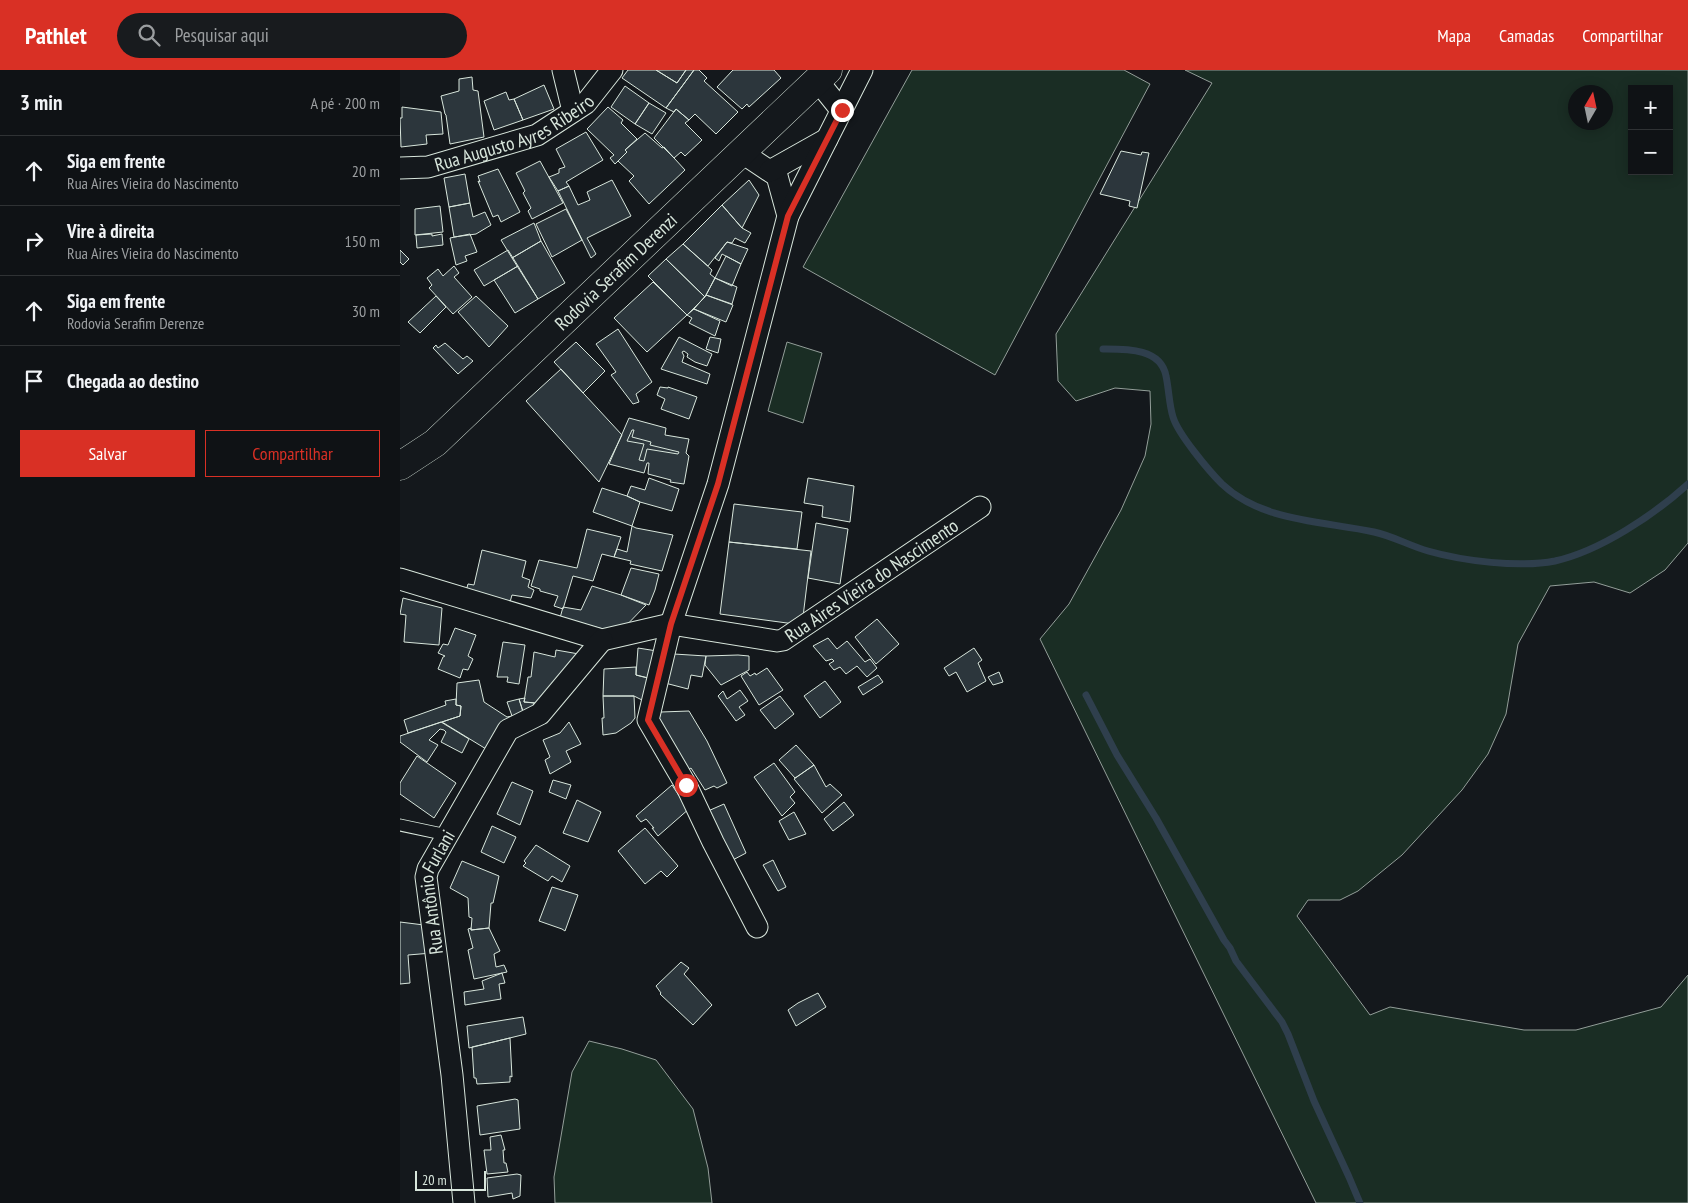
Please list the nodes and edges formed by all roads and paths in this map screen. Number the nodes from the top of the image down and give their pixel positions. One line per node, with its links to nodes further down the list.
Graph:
1 (563, 70): 6 (street)
2 (612, 70): 6 (street, Rua Augusto Ayres Ribeiro)
3 (862, 70): 5 (street)
4 (822, 75): 5 (street); 8 (main road, Rodovia Serafim Derenzi)
5 (842, 110): 7 (street)
6 (573, 111): 9 (street, Rua Augusto Ayres Ribeiro)
7 (827, 139): 10 (street); 11 (street)
8 (741, 152): 10 (street); 12 (main road, Rodovia Serafim Derenzi)
9 (400, 168)
10 (770, 171): 11 (street)
11 (788, 216): 15 (street)
12 (400, 466)
13 (980, 507): 15 (street, Rua Aires Vieira do Nascimento)
14 (400, 579): 16 (street, Rua Aires Vieira do Nascimento)
15 (671, 624): 16 (street, Rua Aires Vieira do Nascimento); 19 (street)
16 (602, 640): 18 (street, Rua Antônio Furlani)
17 (400, 825): 18 (lane)
18 (447, 834): 20 (street, Rua Antônio Furlani)
19 (756, 927)
20 (464, 1203)

